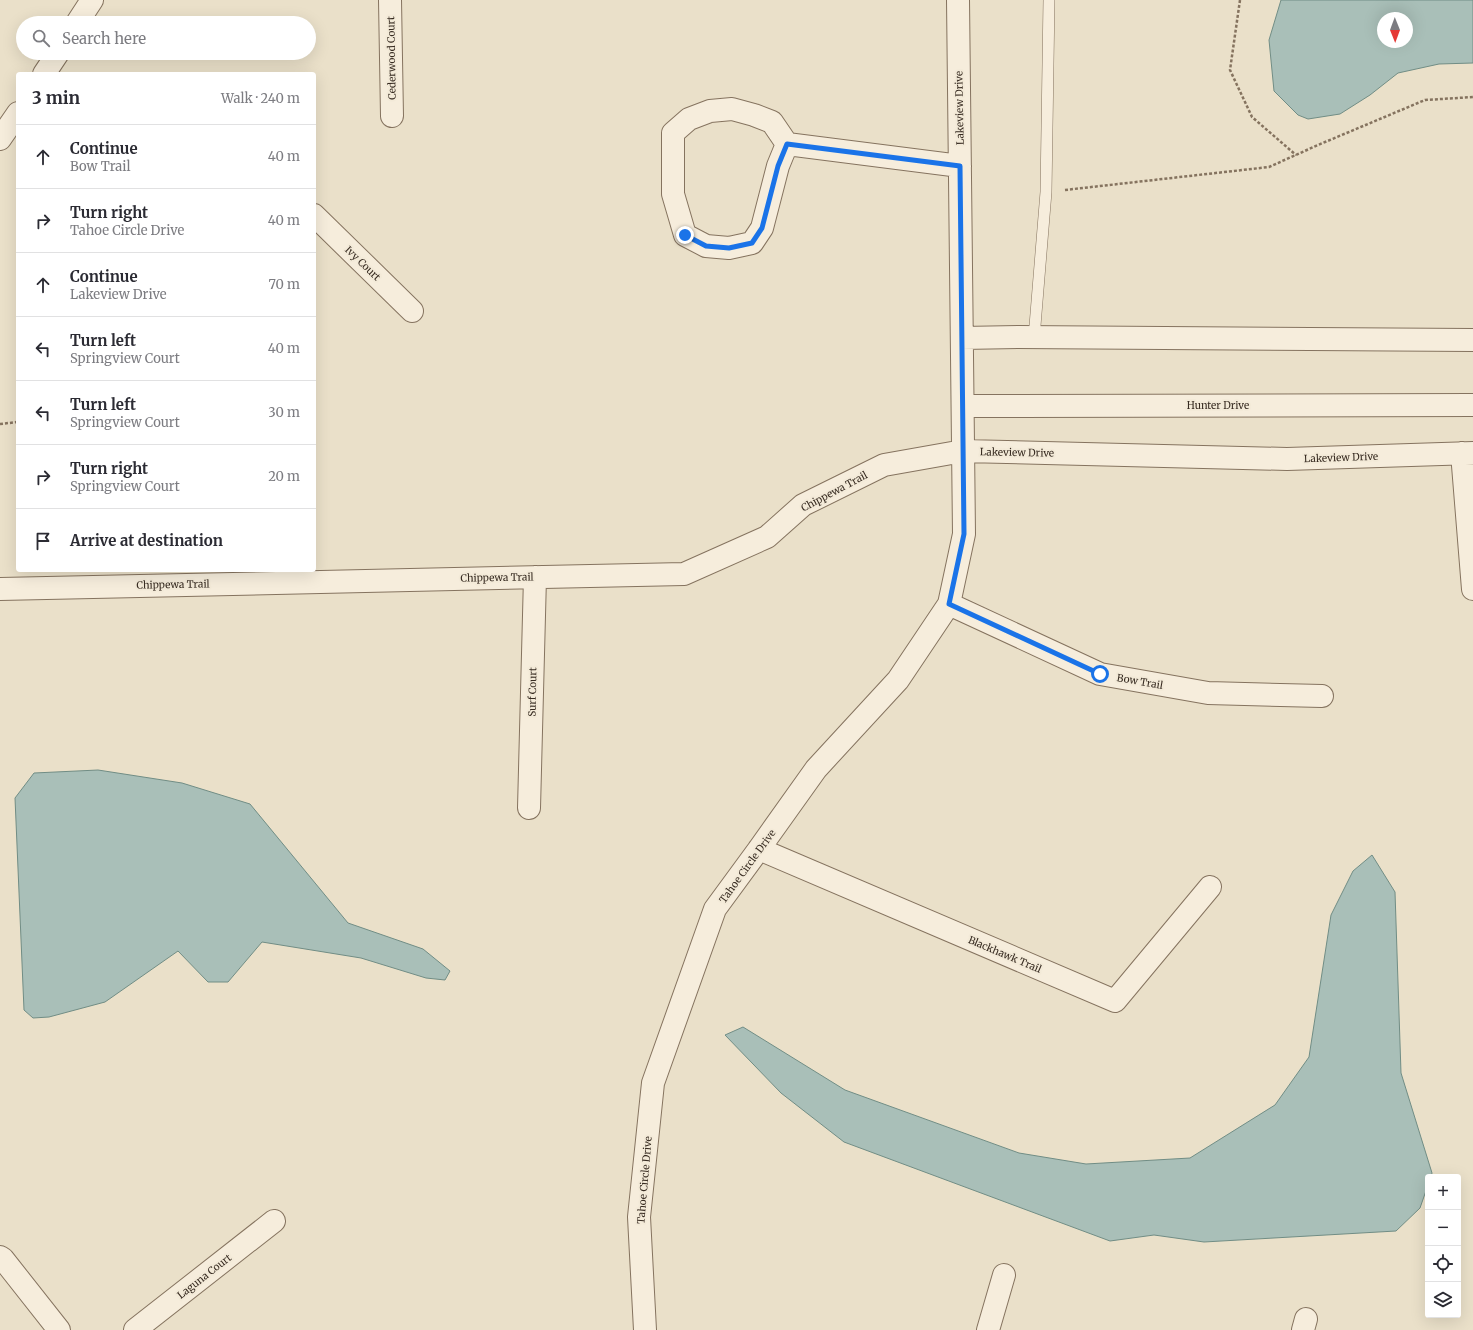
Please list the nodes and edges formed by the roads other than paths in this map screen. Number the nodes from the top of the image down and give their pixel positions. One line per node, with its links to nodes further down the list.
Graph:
1 (92, 0): 5 (street)
2 (390, 0): 7 (street, Cederwood Court)
3 (958, 0): 10 (street, Lakeview Drive)
4 (1049, 0): 14 (lane)
5 (82, 16)
6 (16, 116): 8 (street)
7 (392, 116)
8 (0, 139)
9 (787, 144): 9 (street); 10 (street)
10 (960, 166): 13 (street, Lakeview Drive)
11 (316, 217): 12 (street, Ivy Court)
12 (412, 311)
13 (962, 338): 14 (street); 17 (street, Lakeview Drive)
14 (1034, 338): 15 (street)
15 (1473, 340)
16 (1473, 405): 17 (street, Hunter Drive)
17 (963, 406): 18 (street, Lakeview Drive)
18 (963, 451): 19 (street, Lakeview Drive); 20 (street, Chippewa Trail); 23 (street, Tahoe Circle Drive)
19 (1468, 453): 22 (street)
20 (535, 577): 21 (street, Chippewa Trail); 25 (street, Surf Court)
21 (0, 589)
22 (1473, 589)
23 (949, 604): 24 (street, Bow Trail); 26 (street, Tahoe Circle Drive)
24 (1322, 696)
25 (529, 808)
26 (759, 849): 27 (street, Blackhawk Trail); 33 (street, Tahoe Circle Drive)
27 (1210, 887)
28 (274, 1221): 32 (street, Laguna Court)
29 (0, 1257): 31 (street)
30 (1004, 1275): 34 (street)
31 (59, 1330)
32 (134, 1330)
33 (645, 1330)
34 (988, 1330)

